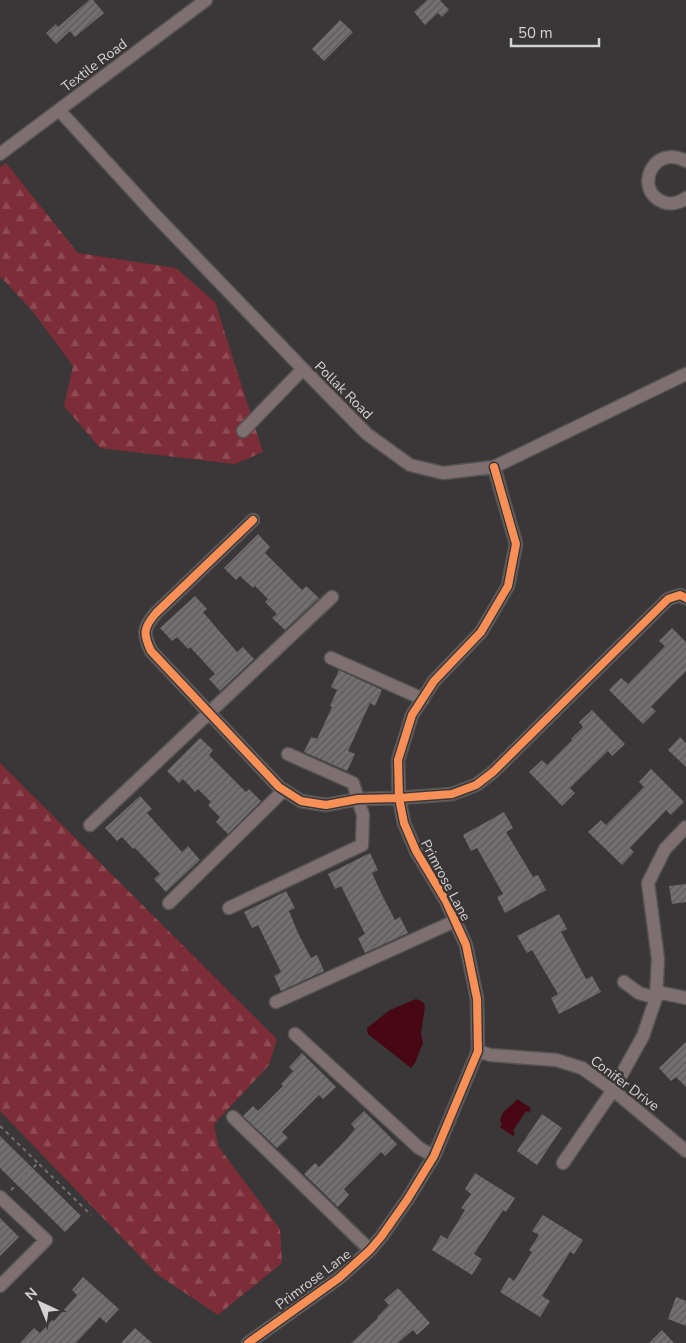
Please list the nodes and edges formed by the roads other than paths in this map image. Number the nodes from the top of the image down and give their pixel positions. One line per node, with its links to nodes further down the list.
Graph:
1 (206, 0): 2 (street, Textile Road)
2 (59, 110): 3 (street, Textile Road); 6 (street, Pollak Road)
3 (0, 154)
4 (686, 161): 5 (street)
5 (685, 202)
6 (303, 370): 8 (street); 9 (street, Pollak Road)
7 (686, 374): 9 (street, Pollak Road)
8 (243, 431)
9 (494, 467): 14 (street, Primrose Lane)
10 (253, 520): 15 (street)
11 (332, 596): 15 (street)
12 (686, 598): 18 (street)
13 (330, 658): 14 (street)
14 (423, 698): 18 (street, Primrose Lane)
15 (208, 713): 17 (street); 20 (street)
16 (288, 754): 19 (street)
17 (284, 790): 19 (street); 22 (street)
18 (399, 798): 19 (street); 24 (street, Primrose Lane)
19 (358, 799): 23 (street)
20 (90, 825)
21 (686, 827): 26 (street)
22 (169, 903)
23 (229, 908)
24 (455, 921): 28 (street); 30 (street, Primrose Lane)
25 (624, 982): 26 (street)
26 (657, 995): 27 (street); 31 (street)
27 (686, 998)
28 (276, 1002)
29 (295, 1034): 34 (street)
30 (478, 1051): 31 (street, Conifer Drive); 34 (street, Primrose Lane)
31 (613, 1090): 33 (street, Conifer Drive); 35 (street)
32 (233, 1117): 37 (street)
33 (686, 1151)
34 (434, 1156): 37 (street, Primrose Lane)
35 (563, 1163)
36 (1, 1198): 38 (street)
37 (370, 1250): 39 (street, Primrose Lane)
38 (0, 1286)
39 (248, 1343)

